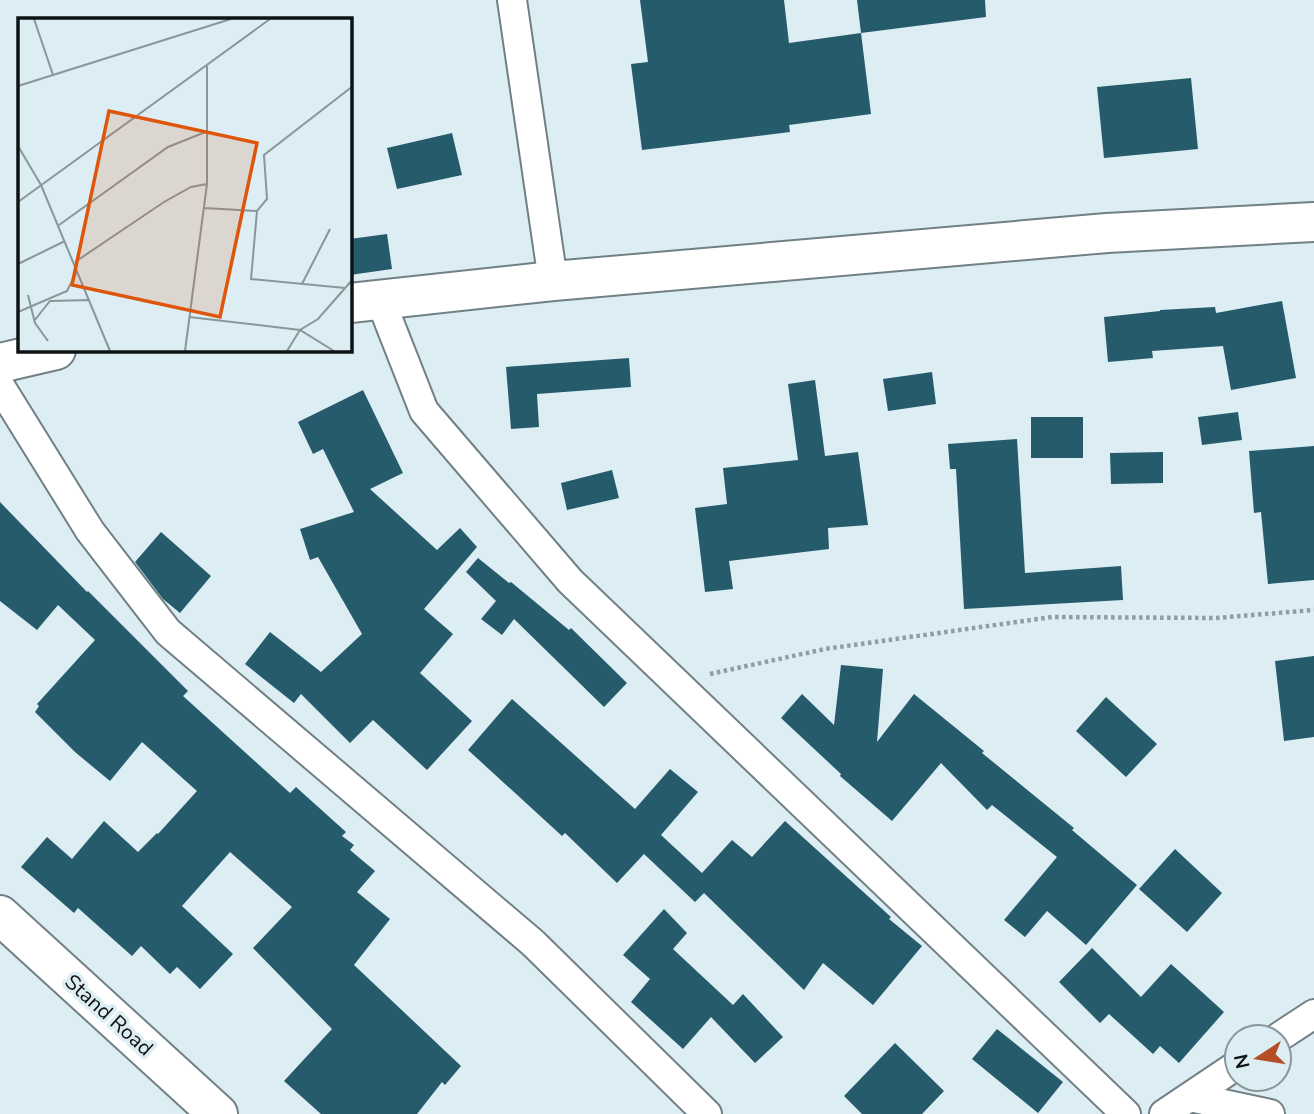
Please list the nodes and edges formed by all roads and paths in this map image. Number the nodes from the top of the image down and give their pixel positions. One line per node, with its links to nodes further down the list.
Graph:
1 (512, 0): 3 (street)
2 (1314, 222): 3 (main road)
3 (553, 281): 4 (main road)
4 (365, 301): 9 (street)
5 (47, 352): 6 (main road)
6 (0, 363)
7 (0, 386): 16 (street)
8 (1314, 610): 9 (path)
9 (676, 682): 17 (street)
10 (0, 915): 15 (main road, Stand Road)
11 (1314, 1014): 12 (street)
12 (1293, 1028)
13 (1223, 1075): 14 (street)
14 (1190, 1097): 18 (street); 19 (street)
15 (218, 1114)
16 (707, 1114)
17 (1126, 1114)
18 (1164, 1114)
19 (1270, 1114)

